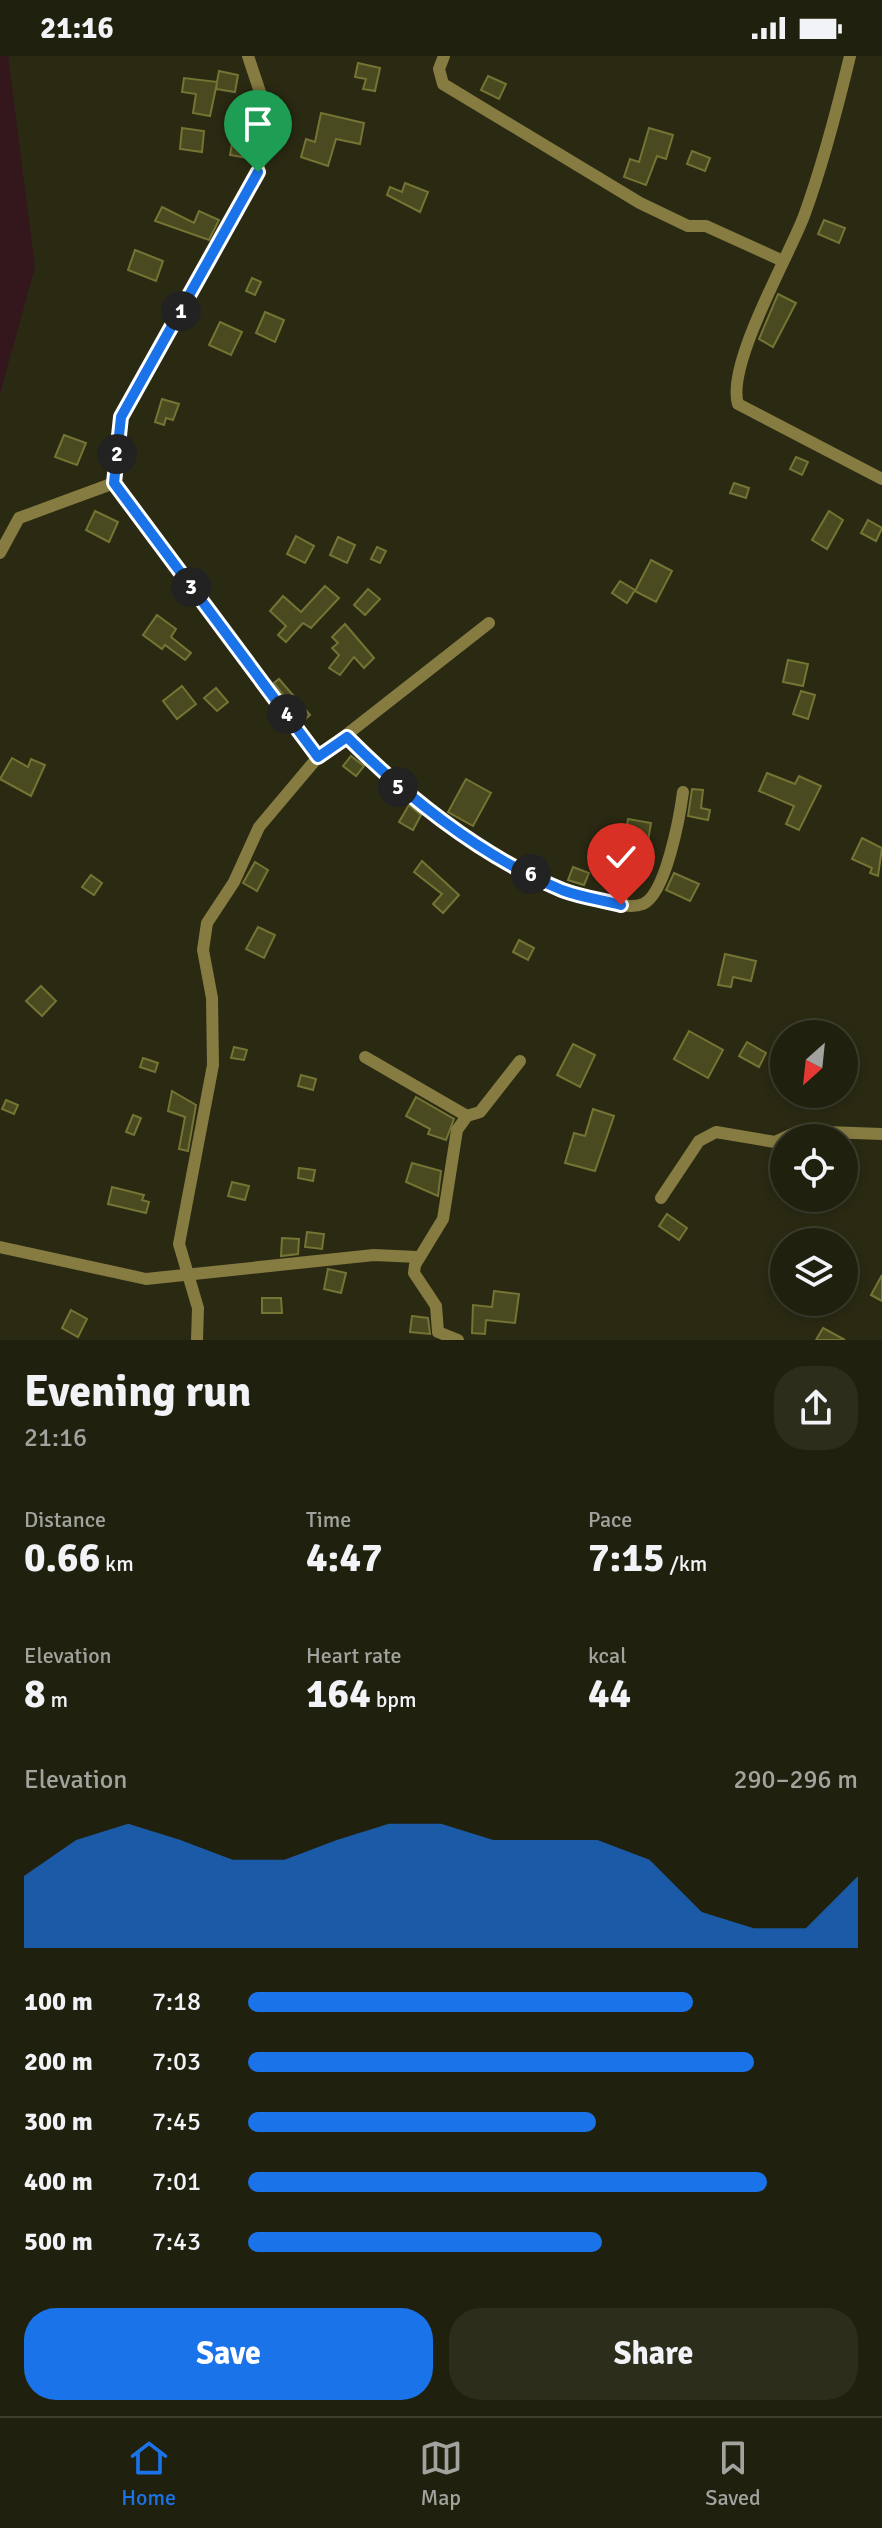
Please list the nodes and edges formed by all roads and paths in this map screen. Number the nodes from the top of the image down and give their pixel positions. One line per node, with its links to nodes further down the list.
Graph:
1 (248, 56): 6 (street)
2 (444, 56): 4 (street)
3 (850, 56): 4 (street)
4 (783, 261): 5 (street)
5 (882, 479)
6 (114, 483): 7 (street); 10 (street)
7 (0, 553)
8 (489, 623): 9 (street)
9 (347, 737): 10 (street); 11 (street)
10 (318, 757): 19 (street)
11 (683, 792)
12 (365, 1057): 14 (street)
13 (520, 1061): 14 (street)
14 (467, 1116): 18 (street)
15 (882, 1134): 16 (street)
16 (661, 1198)
17 (0, 1247): 19 (street)
18 (417, 1257): 19 (street); 21 (street)
19 (190, 1276): 20 (street)
20 (197, 1340)
21 (458, 1340)

